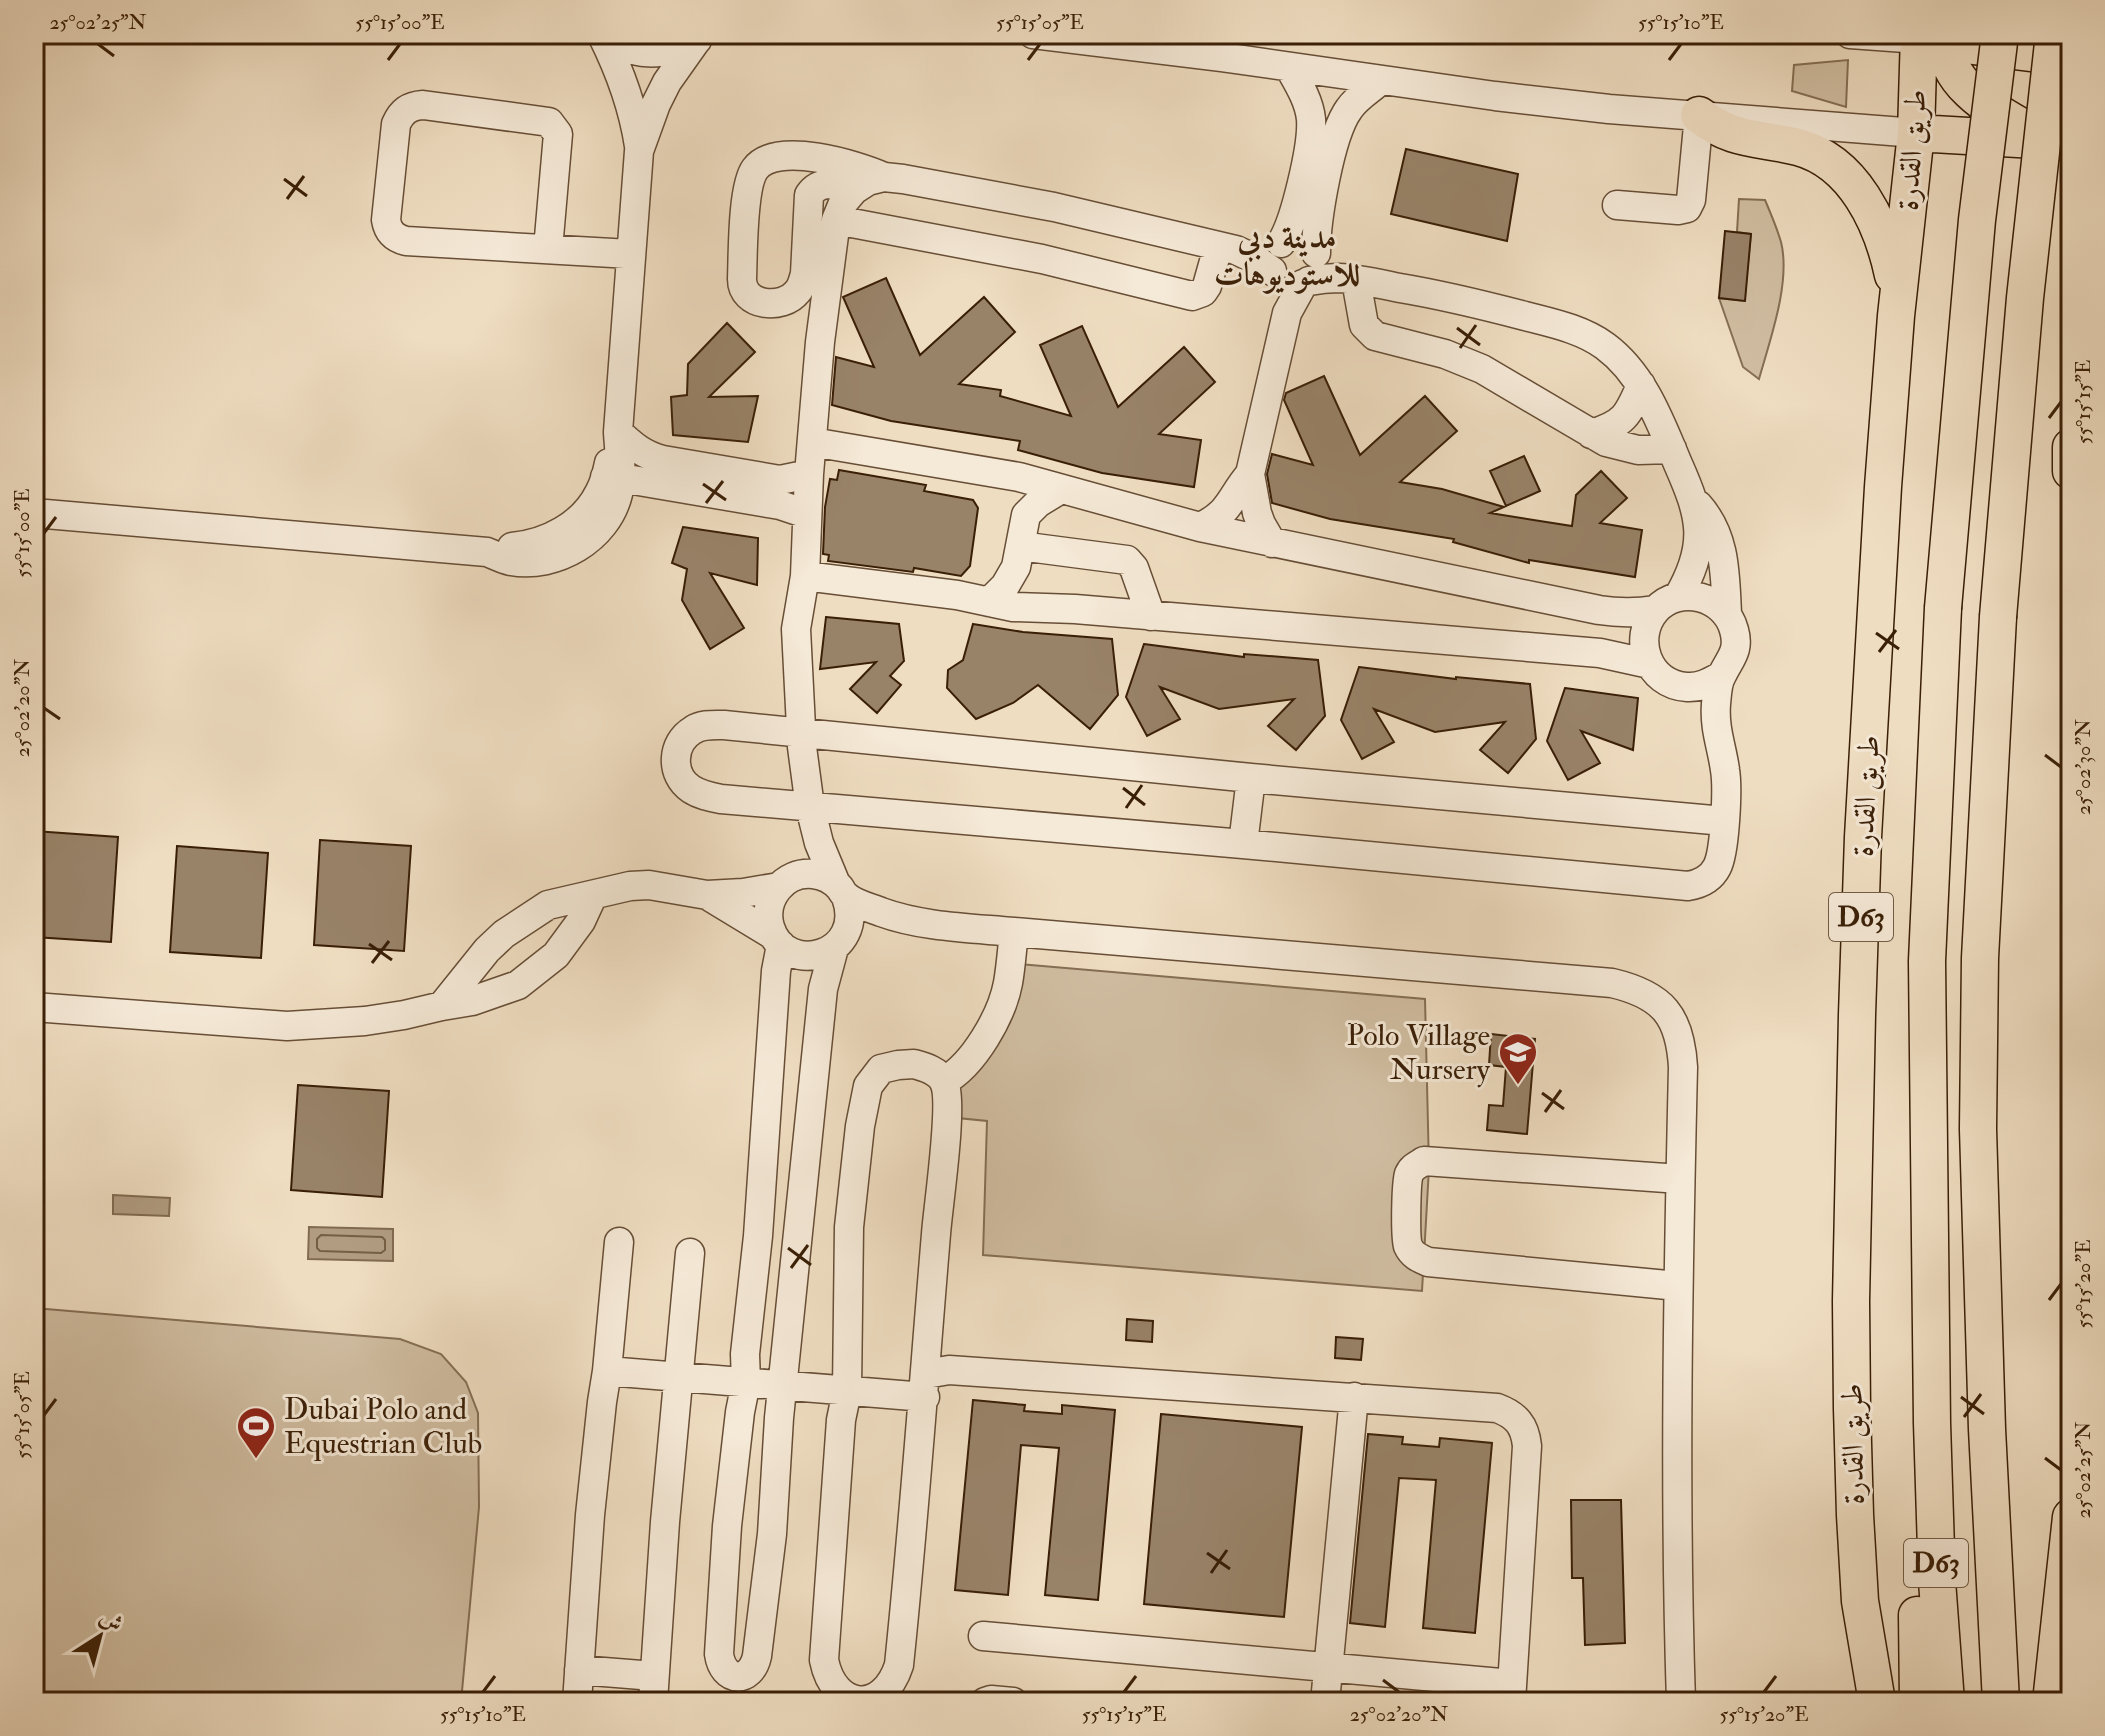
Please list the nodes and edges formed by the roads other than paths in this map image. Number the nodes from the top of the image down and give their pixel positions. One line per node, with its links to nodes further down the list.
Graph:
1 (601, 34): 5 (street); 17 (street)
2 (1033, 34): 9 (street)
3 (1850, 34): 6 (street)
4 (2054, 34): 100 (main road, D63, bridge)
5 (700, 38): 17 (street)
6 (1932, 38): 7 (main road); 15 (main road, طريق القدرة / D63); 16 (main road)
7 (1996, 42): 8 (main road); 11 (main road); 85 (main road, D63, bridge)
8 (2071, 58)
9 (1289, 67): 10 (street); 13 (street)
10 (1381, 80): 12 (street); 14 (street)
11 (2071, 99)
12 (1699, 115): 15 (street); 21 (street); 28 (main road)
13 (1311, 118): 14 (street); 20 (street)
14 (1341, 122): 20 (street)
15 (1916, 133): 16 (main road); 28 (main road, طريق القدرة / D63)
16 (2058, 142)
17 (639, 151): 25 (street)
18 (884, 177): 19 (street); 19 (street); 24 (street)
19 (854, 190): 22 (street)
20 (1310, 198): 26 (street)
21 (1617, 205)
22 (836, 220): 24 (street); 32 (street)
23 (548, 249): 23 (street); 25 (street)
24 (1227, 249): 26 (street)
25 (630, 254): 30 (street)
26 (1294, 264): 27 (street); 38 (street)
27 (1356, 280): 29 (street); 31 (street)
28 (1896, 316): 92 (main road, طريق القدرة / D63)
29 (1641, 385): 31 (street); 34 (street)
30 (618, 432): 39 (street); 40 (street)
31 (1591, 434): 34 (street)
32 (812, 442): 36 (street); 37 (street)
33 (2071, 447): 35 (main road)
34 (1672, 449): 42 (street)
35 (2071, 471)
36 (809, 474): 40 (street); 44 (street)
37 (998, 474): 41 (street); 45 (street)
38 (1250, 474): 46 (street); 47 (street)
39 (613, 478): 40 (street); 43 (street)
40 (696, 479): 44 (street)
41 (1061, 489): 45 (street); 46 (street)
42 (1694, 501): 51 (street); 53 (street)
43 (34, 513)
44 (807, 514): 49 (street)
45 (1026, 515): 48 (street)
46 (1200, 527): 47 (street)
47 (1272, 543): 51 (street)
48 (1018, 556): 50 (street); 52 (street); 54 (street)
49 (805, 576): 50 (street); 57 (street)
50 (989, 602): 52 (street)
51 (1667, 603): 53 (street); 55 (street)
52 (1036, 608): 54 (street)
53 (1727, 614): 56 (street)
54 (1151, 616): 55 (street)
55 (1659, 673): 56 (street); 58 (street)
56 (1721, 676): 58 (street)
57 (801, 734): 59 (street); 60 (street); 60 (street)
58 (1717, 736): 61 (street)
59 (1251, 778): 61 (street); 62 (street)
60 (810, 807): 62 (street); 63 (street); 64 (street)
61 (1724, 821): 62 (street)
62 (1243, 844)
63 (789, 881): 64 (street); 66 (street); 69 (street)
64 (841, 890): 67 (street); 70 (street)
65 (593, 895): 66 (street); 71 (street); 71 (street)
66 (707, 895): 69 (street)
67 (925, 922): 68 (street); 70 (street)
68 (1014, 932): 73 (street); 74 (street)
69 (777, 940): 70 (street); 80 (street)
70 (839, 942): 81 (street)
71 (442, 1006): 72 (street)
72 (34, 1007)
73 (944, 1081): 82 (street); 83 (street)
74 (1680, 1179): 77 (street); 77 (street)
75 (619, 1242): 78 (street)
76 (690, 1253): 79 (street)
77 (1678, 1286): 97 (street)
78 (607, 1371): 79 (street); 89 (street)
79 (680, 1377): 80 (street); 90 (street)
80 (746, 1382): 81 (street); 81 (street)
81 (783, 1385): 83 (street)
82 (925, 1385): 83 (street); 83 (street); 84 (street)
83 (847, 1391)
84 (1354, 1397): 88 (street); 91 (street)
85 (1932, 1423): 98 (main road); 99 (main road, D63)
86 (2071, 1517): 101 (main road)
87 (983, 1636): 88 (street)
88 (1327, 1667): 91 (street); 96 (street)
89 (579, 1670): 90 (street); 93 (street)
90 (654, 1689)
91 (1511, 1693)
92 (1874, 1696)
93 (577, 1702)
94 (985, 1702): 95 (street)
95 (1013, 1702)
96 (1325, 1702)
97 (1681, 1702)
98 (1918, 1702)
99 (1946, 1702)
100 (2001, 1702)
101 (2051, 1702)

